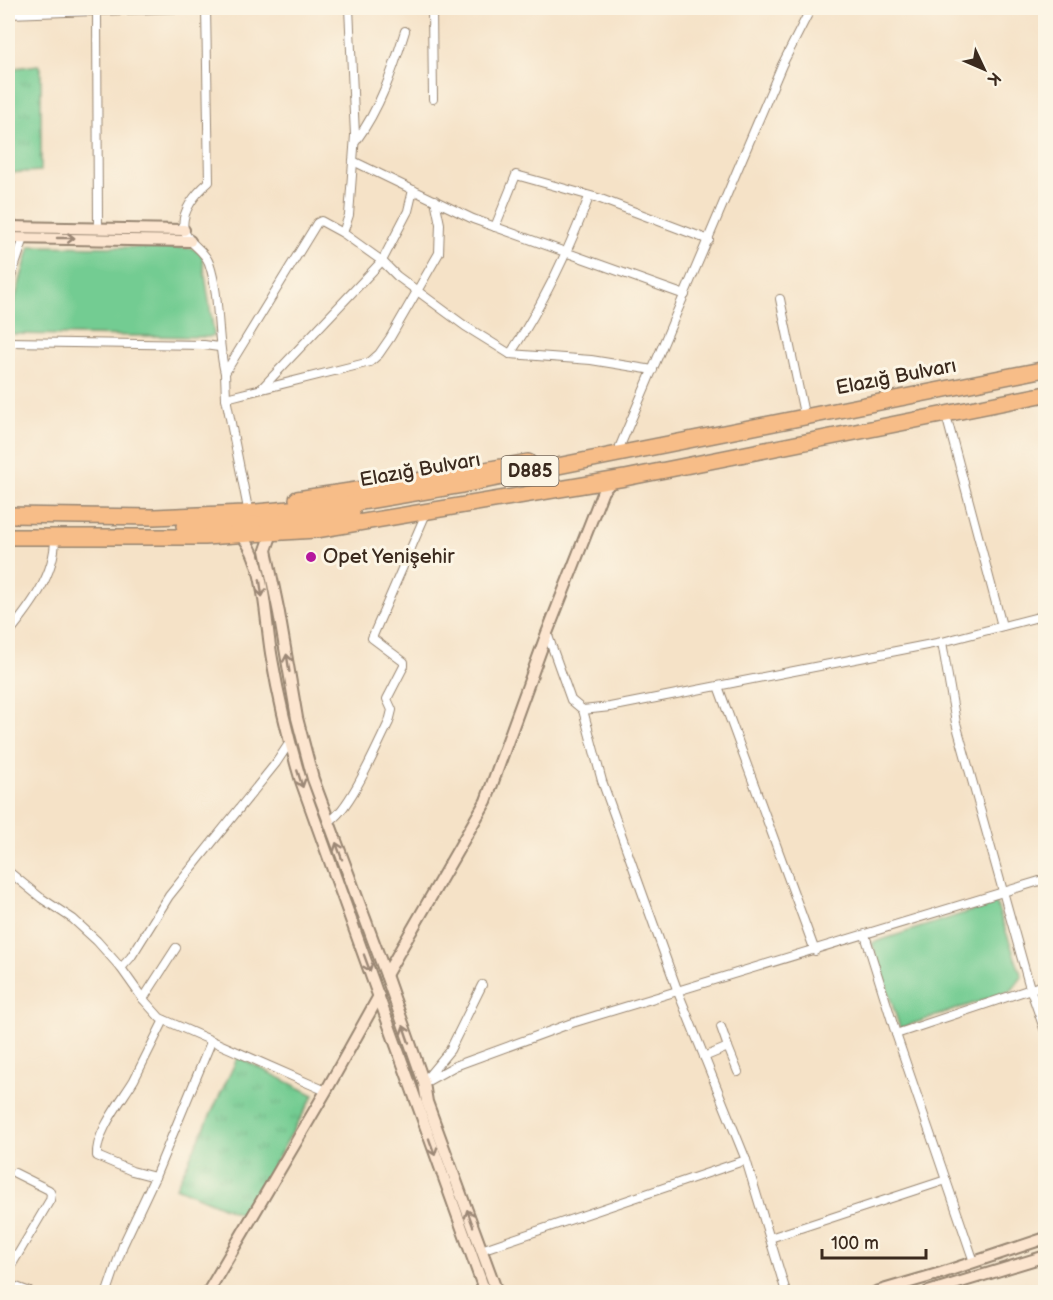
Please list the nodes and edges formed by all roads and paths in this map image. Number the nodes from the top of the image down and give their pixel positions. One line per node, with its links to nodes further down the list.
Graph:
1 (183, 8): 6 (street)
2 (207, 8): 18 (street)
3 (349, 8): 10 (street)
4 (432, 8): 9 (street)
5 (811, 8): 22 (street)
6 (97, 12): 7 (street); 17 (street)
7 (8, 14)
8 (405, 31): 10 (street)
9 (433, 99)
10 (355, 143): 11 (street)
11 (353, 161): 12 (street); 19 (street)
12 (413, 190): 14 (street); 25 (street)
13 (589, 196): 16 (street); 22 (street); 24 (street)
14 (435, 200): 16 (street); 27 (street)
15 (8, 227): 17 (main road)
16 (495, 227): 24 (street)
17 (99, 228): 18 (main road)
18 (184, 230): 23 (street)
19 (343, 233): 25 (street); 36 (street)
20 (8, 238): 21 (main road)
21 (24, 238): 23 (main road, one-way to 23); 26 (street)
22 (709, 240): 28 (street)
23 (190, 241): 31 (street)
24 (567, 253): 28 (street); 32 (street)
25 (382, 261): 27 (street); 38 (street)
26 (8, 286)
27 (417, 291): 32 (street); 38 (street)
28 (685, 295): 35 (street)
29 (780, 299): 41 (street)
30 (8, 342): 31 (street)
31 (219, 347): 36 (street)
32 (510, 354): 35 (street)
33 (1046, 360): 41 (highway)
34 (1046, 369): 48 (highway, Elazığ Bulvarı / D885)
35 (653, 370): 43 (street)
36 (225, 373): 40 (street)
37 (1046, 385): 49 (highway, Elazığ Bulvarı / D885)
38 (260, 390): 40 (street)
39 (1046, 394): 42 (highway)
40 (226, 398): 45 (street)
41 (803, 409): 43 (highway)
42 (946, 415): 44 (highway); 55 (street)
43 (620, 446): 45 (highway)
44 (604, 485): 47 (highway); 56 (main road)
45 (247, 504): 46 (highway)
46 (8, 505)
47 (426, 511): 50 (highway); 62 (street)
48 (8, 515)
49 (8, 527)
50 (272, 533): 51 (highway); 62 (main road, one-way to 50)
51 (241, 535): 53 (highway); 61 (main road, one-way to 61)
52 (8, 537): 53 (highway)
53 (55, 538): 57 (street)
54 (1046, 615): 55 (street)
55 (1002, 626): 58 (street)
56 (546, 633): 60 (street); 70 (main road)
57 (8, 634)
58 (942, 642): 59 (street); 65 (street)
59 (718, 686): 60 (street); 68 (street)
60 (583, 710): 74 (street)
61 (290, 742): 69 (street); 75 (main road, one-way to 75)
62 (328, 821): 70 (main road, one-way to 62)
63 (8, 871): 69 (street)
64 (1046, 879): 65 (street)
65 (1004, 893): 66 (street); 73 (street)
66 (865, 935): 68 (street); 79 (street)
67 (176, 948): 76 (street)
68 (815, 951): 74 (street)
69 (121, 968): 76 (street)
70 (386, 975): 85 (main road, one-way to 70)
71 (1046, 984): 73 (street)
72 (482, 985): 85 (street)
73 (1030, 988): 79 (street); 80 (street)
74 (678, 992): 83 (street); 85 (street)
75 (379, 996): 86 (main road); 103 (main road, one-way to 103)
76 (143, 999): 77 (street)
77 (164, 1020): 81 (street); 89 (street)
78 (721, 1027): 82 (street)
79 (896, 1034): 90 (street)
80 (1046, 1034)
81 (211, 1042): 86 (street); 89 (street)
82 (728, 1047): 83 (street); 84 (street)
83 (704, 1057): 87 (street)
84 (738, 1072)
85 (424, 1083): 93 (main road, one-way to 85)
86 (326, 1091): 102 (main road)
87 (746, 1160): 91 (street); 93 (street)
88 (15, 1173): 95 (street)
89 (154, 1177): 101 (street)
90 (946, 1180): 91 (street); 97 (street)
91 (770, 1238): 105 (street)
92 (1046, 1238): 97 (main road)
93 (481, 1250): 104 (main road)
94 (8, 1251): 95 (street)
95 (15, 1256): 98 (street)
96 (1046, 1256): 107 (main road)
97 (974, 1262): 106 (main road)
98 (8, 1271)
99 (8, 1284): 100 (street)
100 (30, 1293)
101 (107, 1293)
102 (208, 1293)
103 (485, 1293)
104 (497, 1293)
105 (786, 1293)
106 (876, 1293)
107 (928, 1293)

